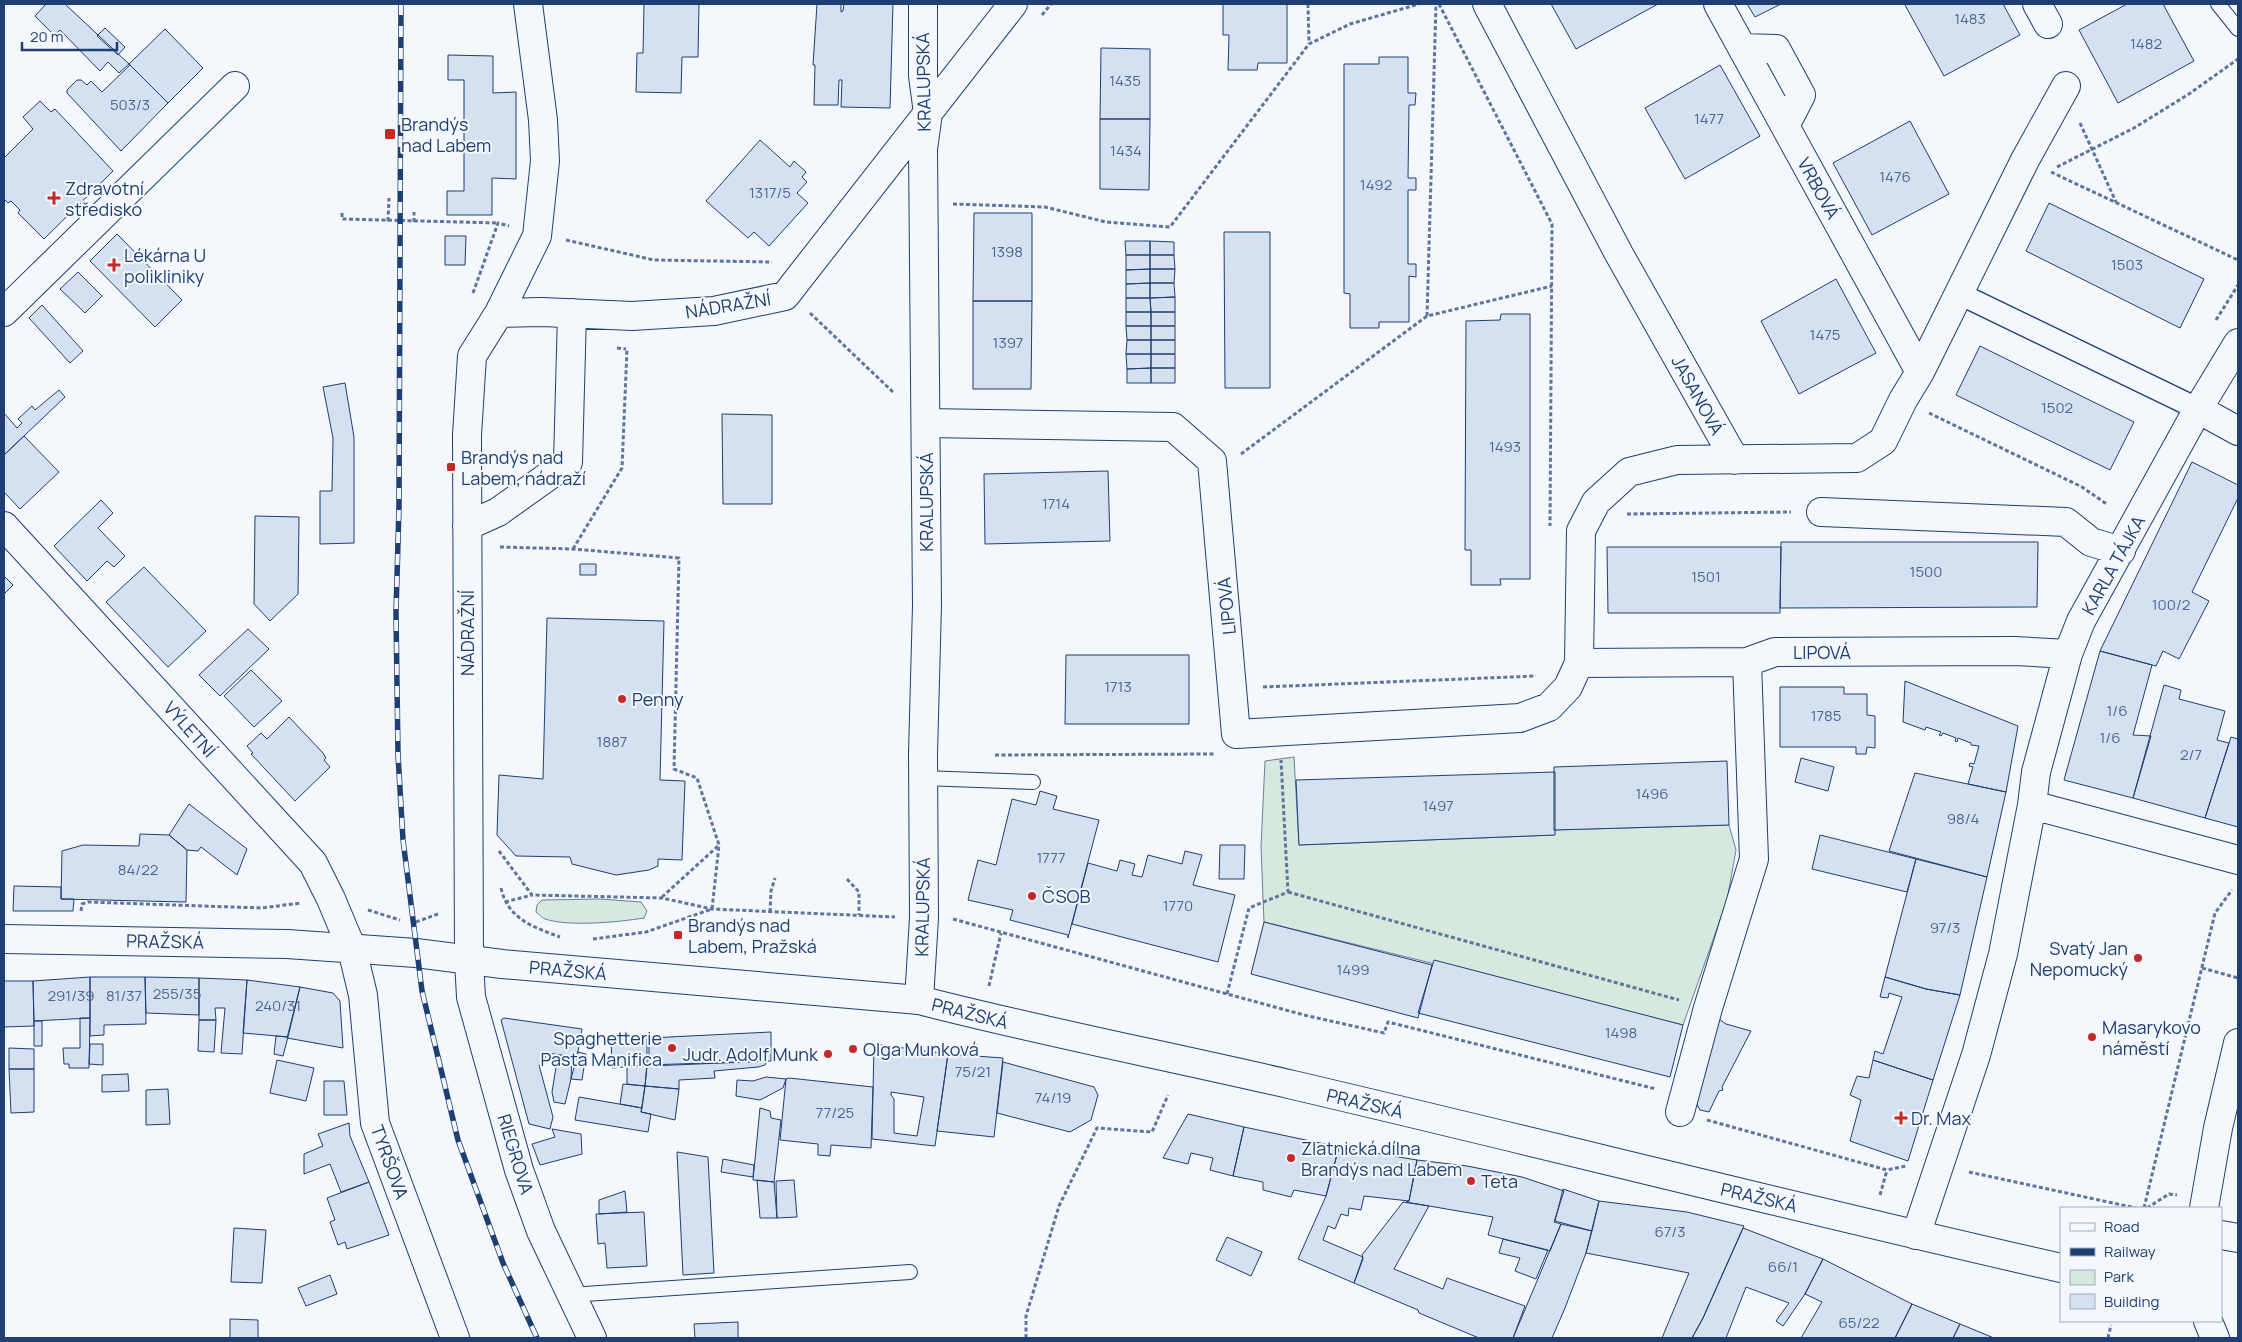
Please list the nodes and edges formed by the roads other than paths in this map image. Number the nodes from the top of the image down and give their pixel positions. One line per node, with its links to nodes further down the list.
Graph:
1 (528, 4): 13 (street, NÁDRAŽNÍ)
2 (923, 4): 10 (street, KRALUPSKÁ)
3 (1013, 4): 10 (street, NÁDRAŽNÍ)
4 (1487, 4): 20 (street, JASANOVÁ)
5 (1718, 4): 16 (street, VRBOVÁ)
6 (2218, 4): 7 (lane)
7 (2238, 29)
8 (235, 86): 12 (street)
9 (2066, 86): 11 (street)
10 (928, 113): 14 (street, NÁDRAŽNÍ); 18 (street, KRALUPSKÁ)
11 (1958, 293): 16 (street); 17 (street)
12 (4, 312)
13 (499, 313): 14 (street, NÁDRAŽNÍ); 23 (street, NÁDRAŽNÍ)
14 (572, 313): 23 (street)
15 (2238, 343): 17 (street, KARLA TÁJKA)
16 (1920, 372): 20 (street)
17 (2198, 409): 19 (street); 24 (street, KARLA TÁJKA)
18 (926, 423): 28 (street, LIPOVÁ); 29 (street, KRALUPSKÁ)
19 (2238, 431)
20 (1735, 460): 27 (street, JASANOVÁ)
21 (1822, 512): 24 (street)
22 (4, 526): 34 (street, VÝLETNÍ)
23 (467, 526): 35 (street, NÁDRAŽNÍ)
24 (2121, 551): 25 (street, KARLA TÁJKA)
25 (2068, 654): 26 (street, LIPOVÁ); 31 (street, KARLA TÁJKA)
26 (1747, 662): 27 (street, LIPOVÁ); 38 (street)
27 (1579, 663): 28 (street, JASANOVÁ)
28 (1280, 732)
29 (923, 778): 30 (lane); 36 (street, KRALUPSKÁ)
30 (1033, 782)
31 (2032, 805): 32 (street); 40 (street)
32 (2238, 860)
33 (4, 939): 34 (street, PRAŽSKÁ)
34 (352, 949): 35 (street, PRAŽSKÁ); 47 (street, TYRŠOVA)
35 (469, 960): 36 (street, PRAŽSKÁ); 45 (street, RIEGROVA)
36 (919, 1000): 40 (street, PRAŽSKÁ)
37 (2238, 1043): 39 (street)
38 (1680, 1112)
39 (2192, 1202)
40 (1916, 1235): 43 (street)
41 (2222, 1235): 42 (street)
42 (2238, 1238)
43 (2060, 1268)
44 (910, 1272): 45 (lane)
45 (570, 1295): 48 (street, RIEGROVA)
46 (2208, 1322): 49 (street)
47 (455, 1338)
48 (592, 1338)
49 (2215, 1338)

